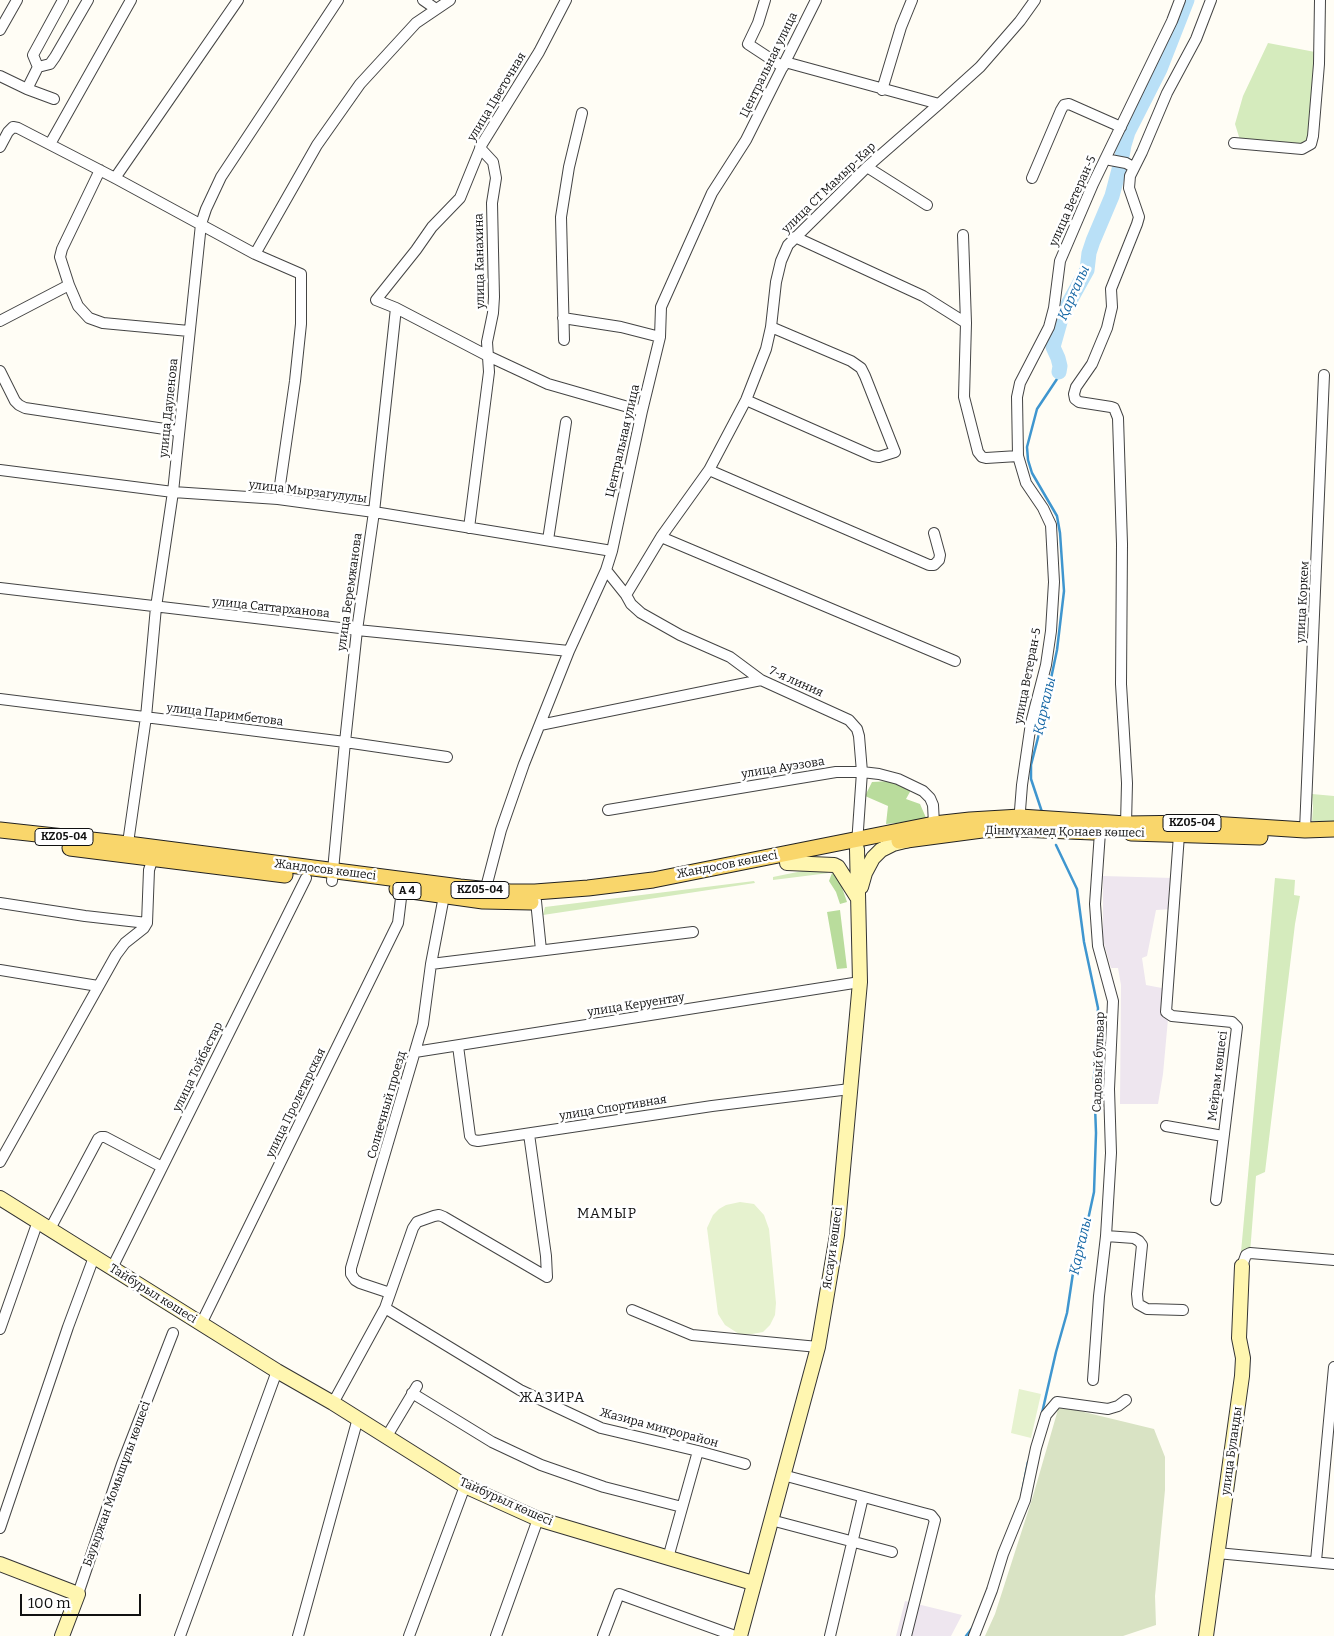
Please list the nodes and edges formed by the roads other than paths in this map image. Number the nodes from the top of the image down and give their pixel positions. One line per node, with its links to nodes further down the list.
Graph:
1 (17, 0): 18 (street)
2 (63, 0): 20 (street)
3 (88, 0): 20 (street)
4 (131, 0): 29 (street)
5 (238, 0): 36 (street)
6 (338, 0): 39 (street, улица Дауленова)
7 (423, 0): 17 (street)
8 (450, 0): 17 (street)
9 (566, 0): 31 (street, улица Цветочная)
10 (765, 0): 19 (street)
11 (816, 0): 19 (street, Центральная улица)
12 (912, 0): 23 (street)
13 (1035, 0): 25 (street, улица СТ Мамыр-Кар)
14 (1180, 0): 27 (street, улица Ветеран-5)
15 (1211, 0): 33 (street)
16 (1320, 0): 28 (street)
17 (436, 9): 42 (street)
18 (0, 30)
19 (784, 65): 23 (street); 50 (street, Центральная улица)
20 (38, 67): 22 (street)
21 (0, 76): 22 (street)
22 (27, 89): 24 (street)
23 (882, 90): 25 (street)
24 (54, 99)
25 (939, 104): 34 (street, улица СТ Мамыр-Кар)
26 (582, 113): 45 (street)
27 (1121, 127): 32 (street, улица Ветеран-5); 37 (street)
28 (1234, 143)
29 (50, 144): 30 (street); 35 (street)
30 (0, 148)
31 (480, 148): 44 (street, улица Цветочная); 52 (street, улица Канахина)
32 (1110, 160): 33 (street); 59 (street, улица Ветеран-5)
33 (1129, 165): 88 (street)
34 (867, 167): 38 (street); 41 (street, улица СТ Мамыр-Кар)
35 (100, 170): 36 (street); 43 (street)
36 (115, 178): 39 (street)
37 (1032, 178)
38 (927, 205)
39 (200, 224): 42 (street); 49 (street, улица Дауленова)
40 (963, 235): 47 (street)
41 (795, 237): 47 (street); 48 (street, улица СТ Мамыр-Кар)
42 (256, 254): 63 (street)
43 (69, 285): 46 (street); 49 (street)
44 (396, 308): 52 (street); 64 (street, улица Беремжанова)
45 (563, 318): 50 (street); 51 (street)
46 (0, 321)
47 (966, 323): 59 (street)
48 (771, 327): 55 (street, улица СТ Мамыр-Кар); 55 (street)
49 (189, 331): 58 (street, улица Дауленова)
50 (660, 337): 56 (street, Центральная улица)
51 (564, 340)
52 (488, 356): 56 (street); 65 (street, улица Канахина)
53 (0, 371): 58 (street)
54 (1324, 375): 91 (street, улица Коркем)
55 (746, 400): 61 (street, улица СТ Мамыр-Кар)
56 (642, 411): 69 (street, Центральная улица)
57 (566, 422): 68 (street)
58 (178, 431): 62 (street, улица Дауленова)
59 (1018, 456): 85 (street, улица Ветеран-5)
60 (0, 470): 62 (street, улица Мырзагулулы)
61 (709, 470): 66 (street); 67 (street, улица СТ Мамыр-Кар)
62 (173, 492): 63 (street, улица Мырзагулулы); 73 (street, улица Дауленова)
63 (278, 499): 64 (street, улица Мырзагулулы)
64 (374, 512): 65 (street, улица Мырзагулулы); 74 (street, улица Беремжанова)
65 (469, 528): 68 (street, улица Мырзагулулы)
66 (934, 533)
67 (661, 537): 72 (street, улица СТ Мамыр-Кар); 76 (street)
68 (548, 540): 69 (street, улица Мырзагулулы)
69 (612, 550): 70 (street, Центральная улица)
70 (606, 570): 72 (street, 7-я линия); 75 (street, Центральная улица)
71 (0, 588): 73 (street, улица Саттарханова)
72 (626, 595): 77 (street, 7-я линия)
73 (156, 607): 74 (street, улица Саттарханова); 79 (street, улица Дауленова)
74 (357, 630): 75 (street, улица Саттарханова); 81 (street, улица Беремжанова)
75 (569, 651): 80 (street, Центральная улица)
76 (955, 661)
77 (761, 680): 80 (street); 83 (street, 7-я линия)
78 (0, 699): 79 (street, улица Паримбетова)
79 (146, 718): 81 (street, улица Паримбетова); 98 (street, улица Дауленова)
80 (540, 725): 105 (street, Центральная улица)
81 (345, 742): 82 (street, улица Паримбетова); 101 (street, улица Беремжанова)
82 (447, 758)
83 (862, 772): 84 (street, улица Ауэзова); 86 (street, улица Ауэзова); 97 (street, 7-я линия)
84 (608, 810)
85 (1019, 823): 86 (main road, Дінмұхамед Қонаев көшесі / KZ05-04); 87 (main road, Дінмұхамед Қонаев көшесі / KZ05-04); 96 (main road, Дінмұхамед Қонаев көшесі / KZ05-04)
86 (934, 824): 97 (main road, Дінмұхамед Қонаев көшесі / KZ05-04)
87 (1044, 824): 88 (main road, Дінмұхамед Қонаев көшесі / KZ05-04); 92 (main road, Дінмұхамед Қонаев көшесі / KZ05-04)
88 (1126, 824): 91 (main road, Дінмұхамед Қонаев көшесі / KZ05-04)
89 (1334, 829): 91 (main road, Дінмұхамед Қонаев көшесі / KZ05-04)
90 (0, 830): 98 (main road, Жандосов көшесі / KZ05-04)
91 (1305, 830)
92 (1100, 832): 93 (main road, Дінмұхамед Қонаев көшесі / KZ05-04); 127 (street, Садовый бульвар)
93 (1179, 835): 94 (main road, Дінмұхамед Қонаев көшесі / KZ05-04); 121 (street, Мейрам көшесі)
94 (1334, 838)
95 (0, 839): 98 (main road, Жандосов көшесі / KZ05-04)
96 (913, 839): 97 (main road, Дінмұхамед Қонаев көшесі / KZ05-04); 106 (street)
97 (857, 845): 100 (main road, KZ05-04); 105 (main road, Жандосов көшесі / KZ05-04); 106 (street, Яссауи көшесі)
98 (127, 850): 99 (main road, Жандосов көшесі / KZ05-04); 101 (main road, Жандосов көшесі / KZ05-04)
99 (153, 858): 102 (main road, Жандосов көшесі / KZ05-04); 109 (street)
100 (787, 863): 106 (street); 107 (main road, Жандосов көшесі / KZ05-04)
101 (333, 876): 102 (main road, Жандосов көшесі / А 4); 103 (main road, Жандосов көшесі / А 4); 105 (main road, Жандосов көшесі / KZ05-04)
102 (306, 878): 123 (street, улица Тойбастар)
103 (402, 890): 104 (main road, Жандосов көшесі / А 4); 136 (street, улица Пролетарская)
104 (444, 896): 105 (main road, Жандосов көшесі / А 4); 112 (street, Солнечный проезд)
105 (484, 896): 107 (main road, Жандосов көшесі / А 4)
106 (858, 897): 114 (street, Яссауи көшесі)
107 (536, 901): 111 (street)
108 (0, 903): 109 (street)
109 (147, 922): 115 (street)
110 (693, 932): 111 (street)
111 (541, 950): 112 (street)
112 (431, 964): 117 (street, Солнечный проезд)
113 (0, 970): 115 (street)
114 (860, 982): 116 (street, улица Керуентау); 118 (street, Яссауи көшесі)
115 (98, 986): 122 (street)
116 (458, 1046): 117 (street, улица Керуентау); 120 (street, улица Спортивная)
117 (415, 1052): 132 (street, Солнечный проезд)
118 (850, 1088): 120 (street, улица Спортивная); 139 (street, Яссауи көшесі)
119 (1166, 1126): 121 (street)
120 (529, 1134): 132 (street)
121 (1223, 1136): 125 (street, Мейрам көшесі)
122 (0, 1162)
123 (162, 1167): 126 (street); 131 (street, улица Тойбастар)
124 (0, 1198): 126 (street, Тайбурыл көшесі)
125 (1216, 1200)
126 (44, 1225): 128 (street, Тайбурыл көшесі); 137 (street)
127 (1106, 1236): 135 (street); 142 (street, Садовый бульвар)
128 (94, 1257): 131 (street, Тайбурыл көшесі); 155 (street)
129 (1334, 1260): 130 (street)
130 (1242, 1266): 158 (street, улица Буланды)
131 (112, 1268): 136 (street, Тайбурыл көшесі)
132 (390, 1293): 133 (street)
133 (385, 1308): 144 (street); 147 (street, Жазира микрорайон)
134 (632, 1310): 139 (street)
135 (1183, 1310)
136 (201, 1324): 141 (street, Тайбурыл көшесі)
137 (0, 1329)
138 (173, 1333): 164 (street, Бауыржан Момышұлы көшесі)
139 (818, 1347): 149 (street, Яссауи көшесі)
140 (1334, 1367): 160 (street)
141 (277, 1371): 144 (street, Тайбурыл көшесі); 166 (street)
142 (1093, 1380)
143 (1126, 1400): 175 (street)
144 (333, 1403): 145 (street, Тайбурыл көшесі)
145 (358, 1418): 146 (street, Тайбурыл көшесі); 167 (street)
146 (387, 1436): 150 (street, Тайбурыл көшесі); 152 (street)
147 (698, 1451): 148 (street, Жазира микрорайон); 152 (street)
148 (746, 1464)
149 (783, 1475): 151 (street); 154 (street, Яссауи көшесі)
150 (465, 1486): 153 (street, Тайбурыл көшесі); 168 (street)
151 (863, 1497): 156 (street); 174 (street)
152 (682, 1507): 159 (street)
153 (538, 1519): 159 (street, Тайбурыл көшесі); 169 (street)
154 (771, 1520): 156 (street); 163 (street, Яссауи көшесі)
155 (0, 1528)
156 (853, 1541): 157 (street); 173 (street)
157 (892, 1552)
158 (1218, 1553): 160 (street); 176 (street, улица Буланды)
159 (668, 1558): 163 (street, Тайбурыл көшесі)
160 (1316, 1561): 162 (street)
161 (0, 1564): 164 (street)
162 (1334, 1564)
163 (753, 1583): 172 (street, Яссауи көшесі)
164 (78, 1594): 165 (street, Бауыржан Момышұлы көшесі)
165 (62, 1636)
166 (180, 1636)
167 (298, 1636)
168 (409, 1636)
169 (496, 1636)
170 (603, 1636): 171 (street)
171 (736, 1636)
172 (740, 1636)
173 (830, 1636)
174 (906, 1636)
175 (974, 1636)
176 (1206, 1636)

